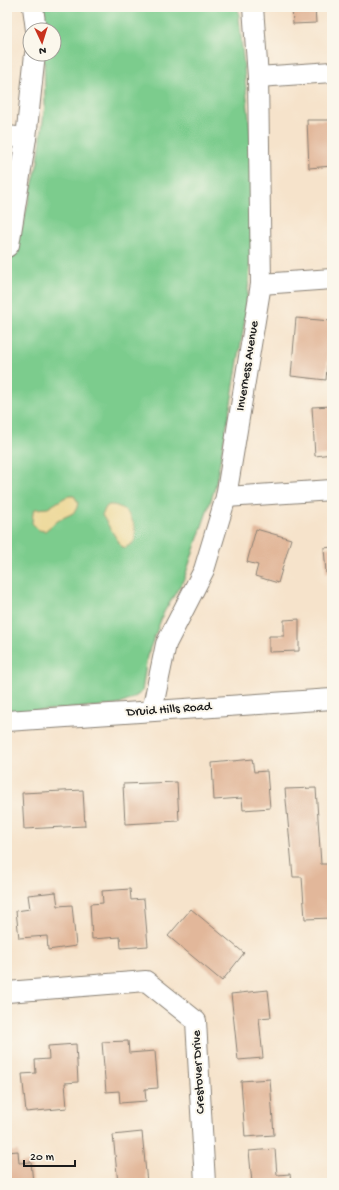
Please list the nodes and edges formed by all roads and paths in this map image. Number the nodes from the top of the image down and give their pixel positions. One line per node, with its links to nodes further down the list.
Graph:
1 (33, 7): 3 (street)
2 (253, 7): 6 (street, Inverness Avenue)
3 (35, 22)
4 (33, 62): 7 (street)
5 (332, 72): 6 (street)
6 (258, 77): 10 (street, Inverness Avenue)
7 (16, 136): 8 (street)
8 (7, 247)
9 (332, 279): 10 (street)
10 (261, 284): 12 (street, Inverness Avenue)
11 (332, 490): 12 (street)
12 (226, 497): 14 (street, Inverness Avenue)
13 (332, 699): 14 (street, Druid Hills Road)
14 (152, 711): 15 (street, Druid Hills Road)
15 (7, 721)
16 (7, 992): 17 (street, Crestover Drive)
17 (205, 1183)

